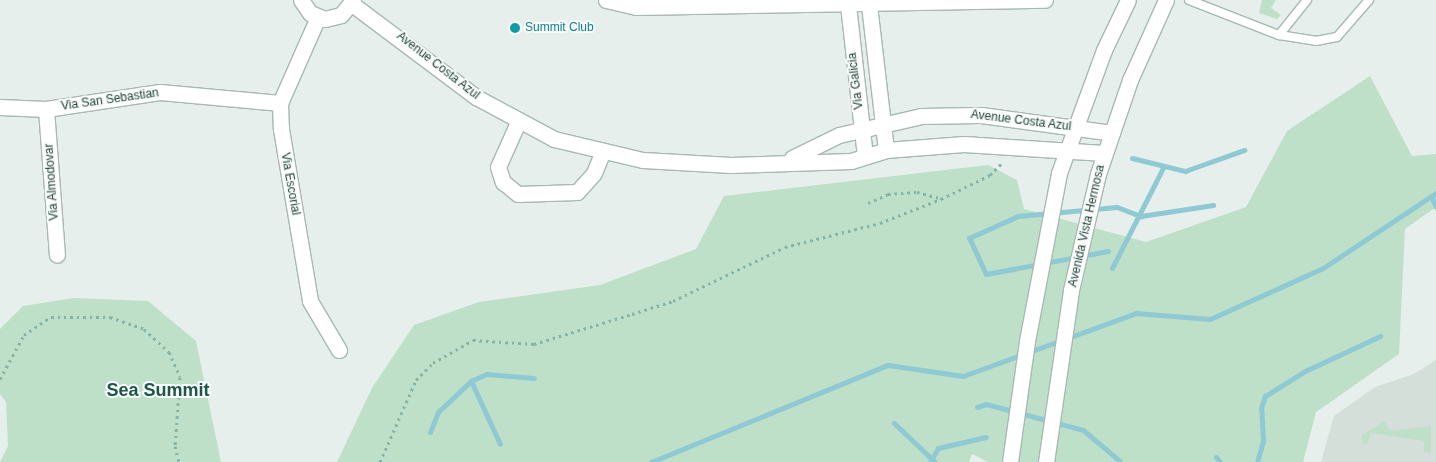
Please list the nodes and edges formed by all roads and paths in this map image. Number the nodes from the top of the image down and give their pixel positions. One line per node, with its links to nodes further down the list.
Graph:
1 (301, 0): 12 (street)
2 (606, 0): 10 (street)
3 (1045, 0): 11 (street)
4 (1128, 0): 20 (street)
5 (1166, 0): 21 (street, Avenida Vista Hermosa)
6 (1189, 0): 13 (lane)
7 (1307, 0): 13 (lane)
8 (1368, 0): 13 (lane)
9 (352, 2): 12 (street); 17 (street, Avenue Costa Azul)
10 (848, 5): 11 (street); 19 (street, Via Galicia)
11 (869, 5): 18 (street, Via Galicia)
12 (318, 17): 14 (street)
13 (1279, 35)
14 (280, 103): 16 (street, Via San Sebastian); 32 (street, Via Escorial)
15 (0, 107): 16 (street, Via San Sebastian)
16 (46, 109): 31 (street, Via Almodovar)
17 (519, 120): 23 (street, Avenue Costa Azul); 23 (street)
18 (886, 124): 19 (street, Avenue Costa Azul); 20 (street, Avenue Costa Azul); 22 (street, Via Galicia)
19 (861, 128): 26 (street, Via Galicia); 27 (street, Avenue Costa Azul)
20 (1075, 128): 21 (street, Avenue Costa Azul); 25 (street)
21 (1112, 133): 24 (street, Avenida Vista Hermosa)
22 (886, 150): 25 (street, Avenue Costa Azul); 26 (street, Avenue Costa Azul)
23 (603, 151): 27 (street, Avenue Costa Azul)
24 (1104, 153): 25 (street, Avenue Costa Azul); 37 (street, Avenida Vista Hermosa)
25 (1065, 154): 36 (street)
26 (865, 156): 27 (street, Avenue Costa Azul)
27 (789, 160)
28 (1003, 162): 29 (path)
29 (941, 199): 30 (path); 35 (path)
30 (868, 203)
31 (57, 255)
32 (339, 350)
33 (0, 379): 34 (path)
34 (179, 462)
35 (380, 462)
36 (1010, 462)
37 (1046, 462)

